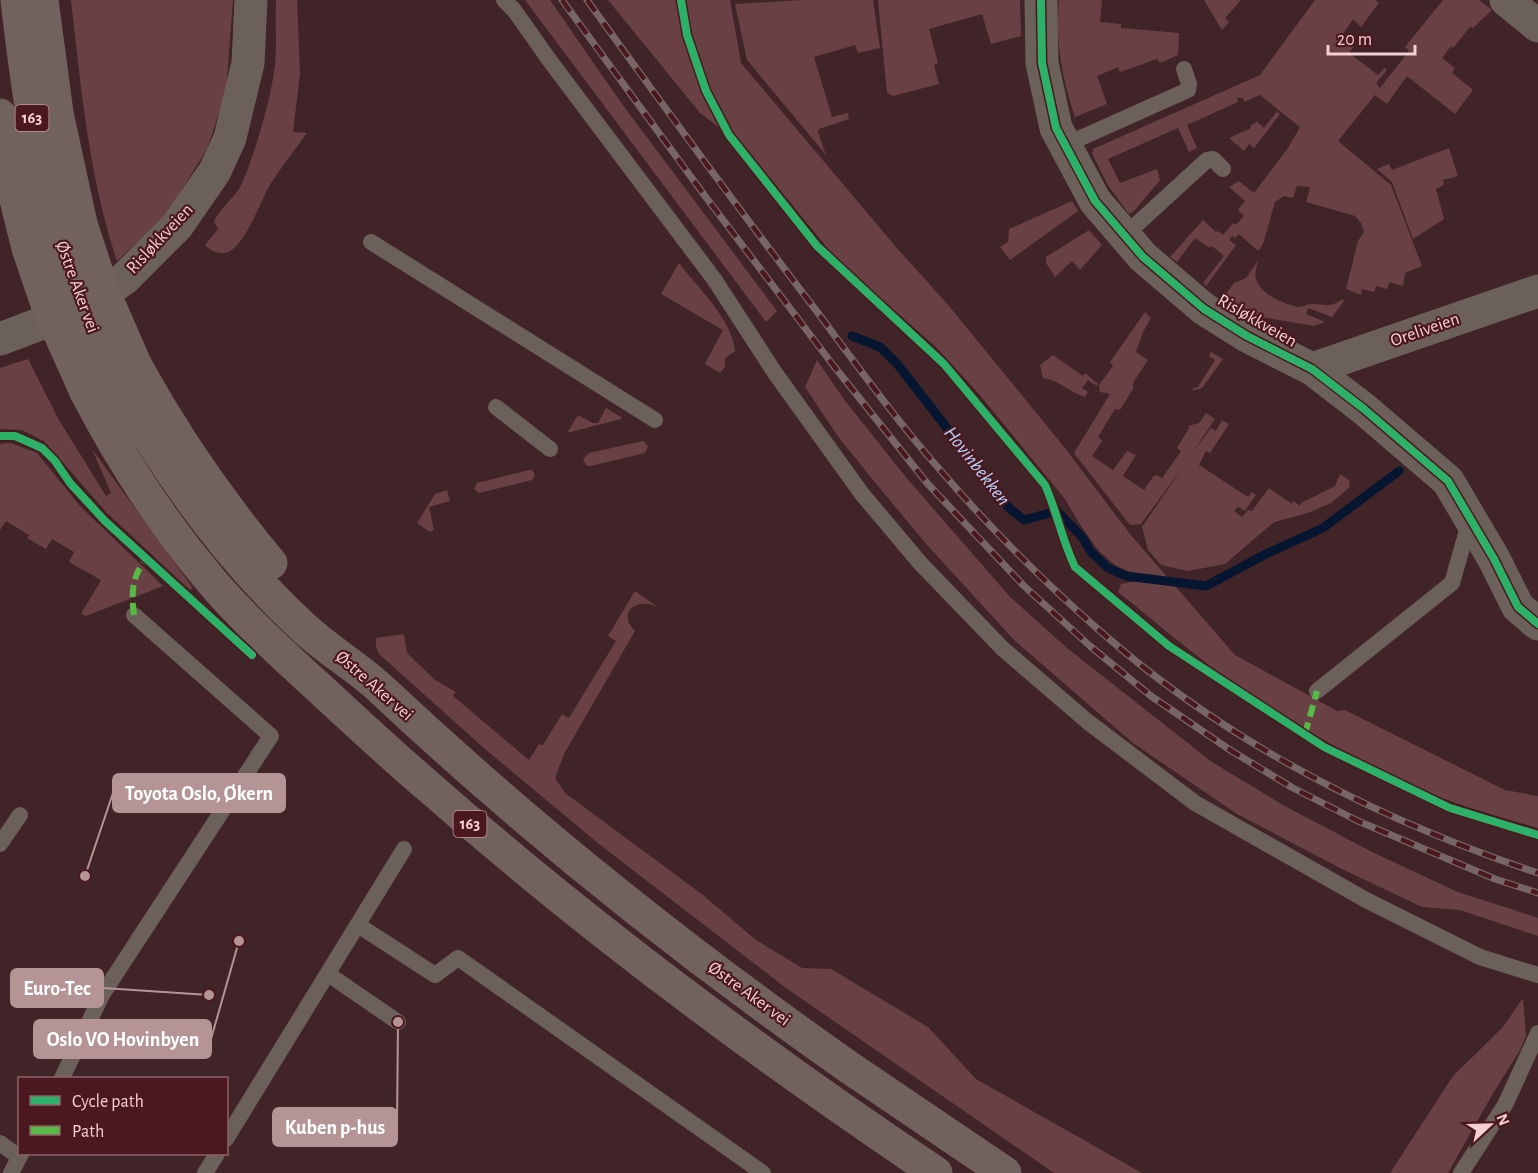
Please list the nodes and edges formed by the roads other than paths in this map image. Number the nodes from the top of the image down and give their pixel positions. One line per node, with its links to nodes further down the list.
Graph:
1 (17, 0): 12 (highway, Østre Aker vei / 163)
2 (42, 0): 12 (highway, 163)
3 (251, 0): 16 (street, Risløkkveien)
4 (504, 0): 31 (lane)
5 (1041, 0): 10 (street, Risløkkveien)
6 (1506, 0): 7 (street)
7 (1538, 26)
8 (1184, 69): 10 (lane)
9 (0, 115): 18 (highway, Østre Aker vei / 163, bridge)
10 (1065, 145): 13 (street, Risløkkveien)
11 (1222, 169): 13 (lane)
12 (69, 229): 18 (highway, Østre Aker vei / 163, bridge)
13 (1124, 236): 17 (street, Risløkkveien)
14 (371, 242): 20 (lane)
15 (1538, 291): 17 (street, Oreliveien)
16 (0, 339)
17 (1312, 369): 22 (street, Risløkkveien)
18 (112, 378): 43 (highway, Østre Aker vei / 163); 44 (highway, Østre Aker vei / 163)
19 (496, 407): 21 (lane)
20 (655, 420)
21 (550, 449)
22 (1470, 520): 24 (street, Risløkkveien); 25 (lane)
23 (134, 615): 34 (lane)
24 (1538, 624)
25 (1317, 691)
26 (20, 815): 27 (lane)
27 (0, 844)
28 (404, 849): 29 (lane)
29 (358, 925): 30 (lane); 42 (lane)
30 (328, 974): 32 (lane); 35 (lane)
31 (1538, 975)
32 (398, 1022)
33 (1538, 1033): 45 (lane)
34 (62, 1077)
35 (228, 1136)
36 (0, 1143): 37 (lane)
37 (18, 1154)
38 (20, 1155): 40 (lane)
39 (216, 1155): 41 (lane)
40 (11, 1173)
41 (205, 1173)
42 (763, 1173)
43 (936, 1173)
44 (1005, 1173)
45 (1461, 1173)

